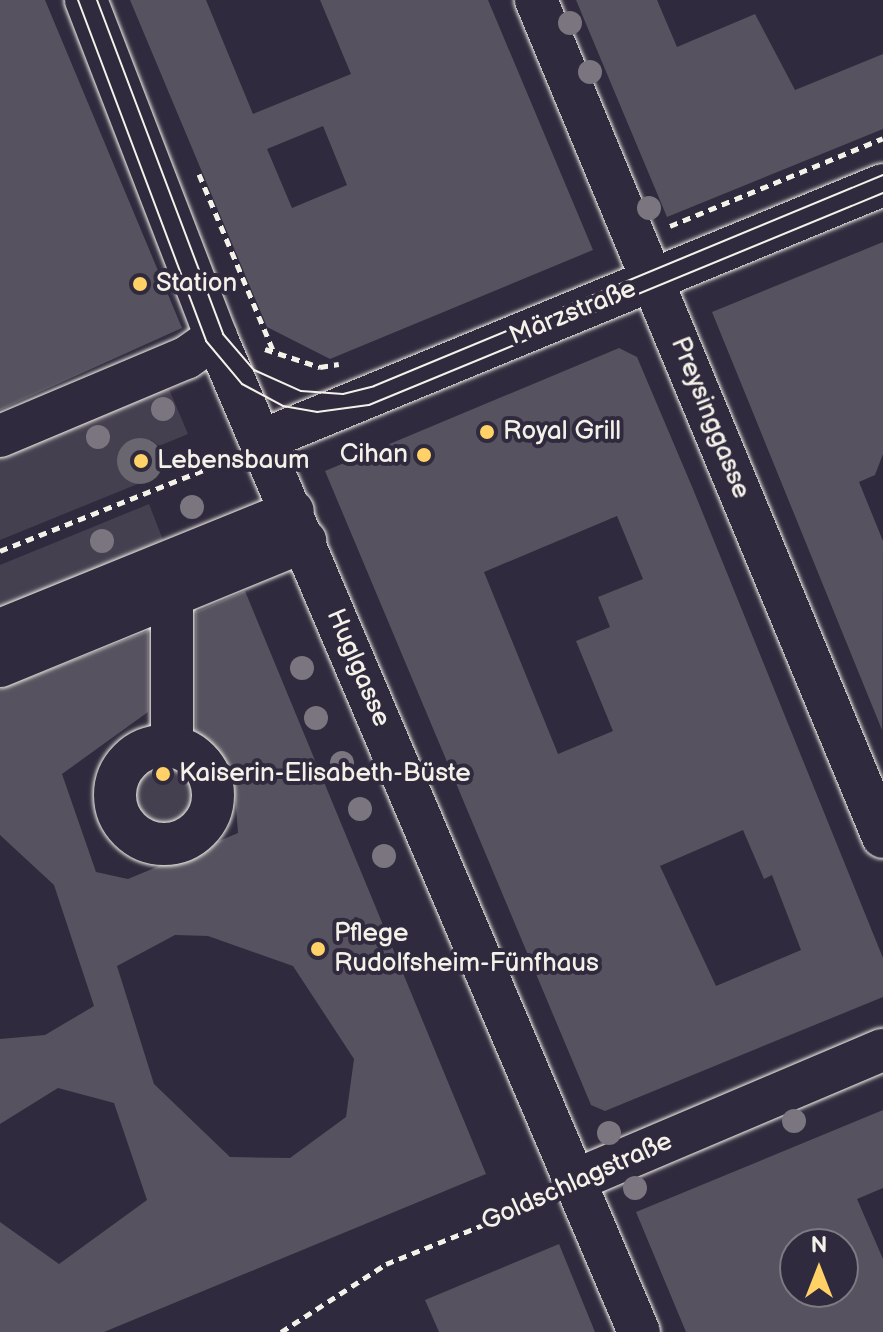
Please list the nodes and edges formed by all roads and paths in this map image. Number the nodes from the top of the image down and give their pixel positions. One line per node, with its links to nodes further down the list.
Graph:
1 (86, 0): 7 (street, Huglgasse)
2 (536, 0): 5 (street, Preysinggasse)
3 (883, 138): 5 (path)
4 (883, 185): 6 (street, Märzstraße)
5 (636, 240): 6 (street, Preysinggasse)
6 (653, 281): 11 (street, Märzstraße); 18 (street, Preysinggasse)
7 (216, 337): 10 (street); 11 (street, Huglgasse)
8 (259, 346): 9 (path)
9 (347, 362)
10 (0, 436)
11 (245, 450): 12 (street, Huglgasse); 13 (path)
12 (299, 526): 14 (street); 15 (street); 20 (street, Huglgasse)
13 (0, 551)
14 (172, 595): 16 (street); 17 (street)
15 (0, 630)
16 (0, 666)
17 (172, 742)
18 (883, 837)
19 (883, 1050): 20 (street, Goldschlagstraße)
20 (576, 1180): 21 (path, Goldschlagstraße); 22 (street, Huglgasse)
21 (281, 1332)
22 (639, 1332)

